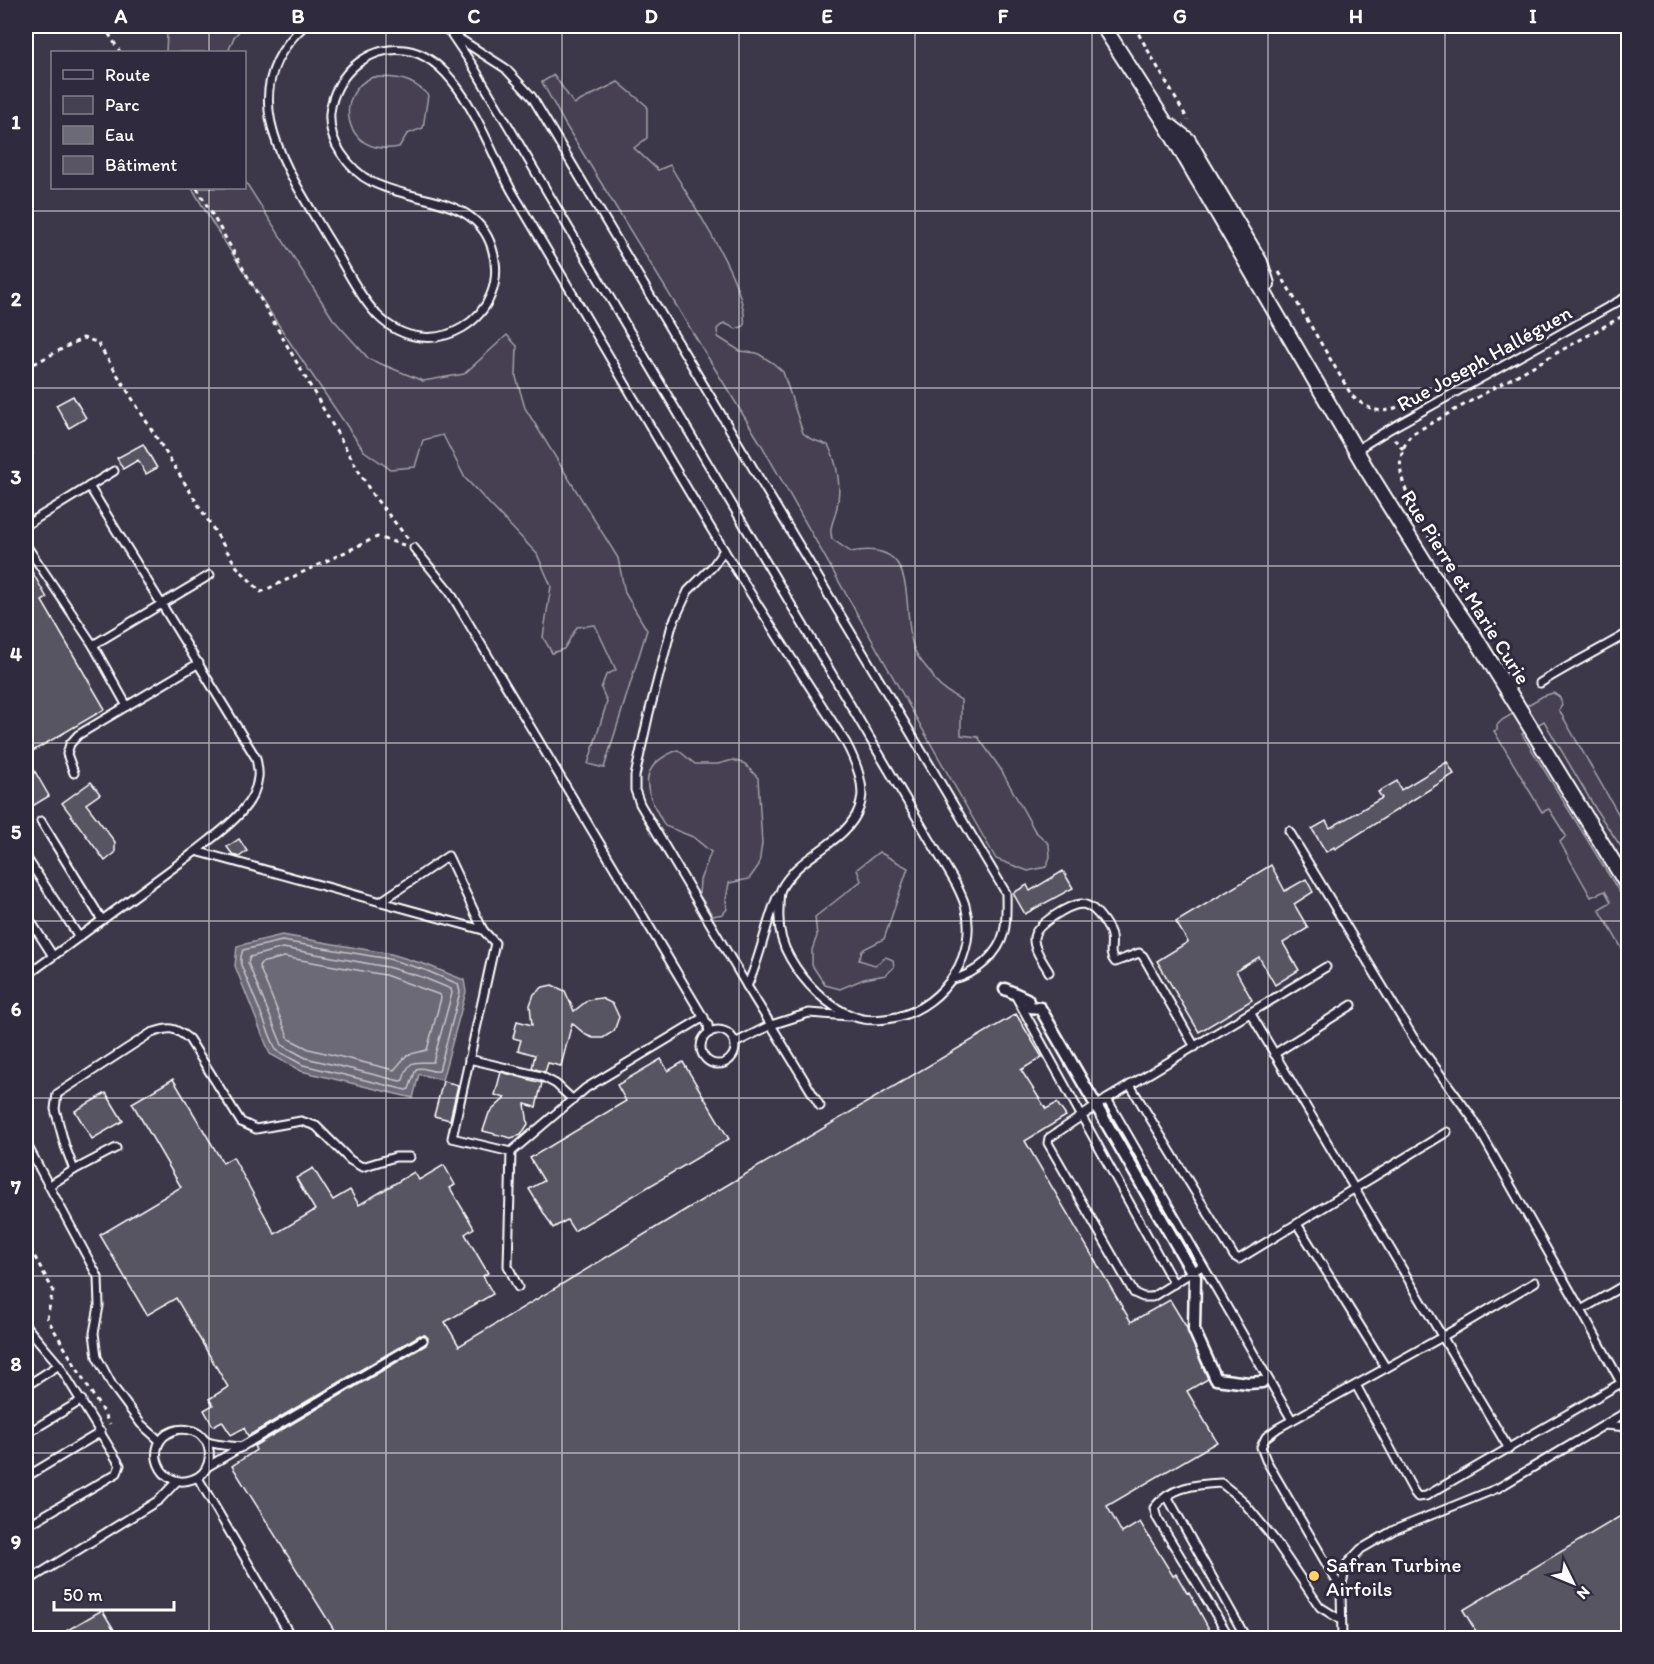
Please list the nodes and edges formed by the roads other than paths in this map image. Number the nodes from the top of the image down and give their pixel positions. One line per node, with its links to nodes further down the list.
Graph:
1 (304, 26): 12 (lane)
2 (442, 26): 4 (lane)
3 (1103, 26): 6 (street, Rue Pierre et Marie Curie)
4 (450, 32): 36 (lane); 36 (lane)
5 (1629, 296): 6 (lane, Rue Joseph Halléguen)
6 (1356, 450): 25 (street, Rue Pierre et Marie Curie)
7 (114, 471): 8 (lane)
8 (89, 486): 9 (lane); 14 (lane)
9 (26, 525)
10 (26, 545): 16 (lane)
11 (414, 548): 42 (lane)
12 (724, 550): 26 (lane); 37 (lane)
13 (210, 574): 14 (lane)
14 (163, 603): 16 (lane); 17 (lane)
15 (1629, 633): 18 (lane)
16 (93, 645): 19 (lane)
17 (199, 663): 19 (lane); 23 (lane)
18 (1540, 683)
19 (127, 706): 20 (lane)
20 (74, 773)
21 (41, 822): 29 (lane)
22 (1289, 831): 70 (lane)
23 (196, 851): 27 (lane); 29 (lane)
24 (26, 856): 31 (lane)
25 (1629, 886)
26 (780, 890): 37 (lane); 41 (lane)
27 (380, 902): 30 (lane); 30 (lane)
28 (26, 914): 32 (lane)
29 (102, 920): 31 (lane)
30 (483, 930): 48 (lane)
31 (79, 937): 32 (lane)
32 (53, 956): 35 (lane)
33 (1326, 968): 40 (lane)
34 (1049, 972): 46 (lane)
35 (26, 975)
36 (953, 979): 41 (lane)
37 (747, 986): 43 (lane)
38 (1009, 991): 53 (street); 54 (lane)
39 (1352, 1005): 47 (lane)
40 (1251, 1014): 46 (lane); 47 (lane)
41 (852, 1016): 43 (lane)
42 (704, 1017): 44 (lane); 51 (lane)
43 (771, 1025): 45 (lane); 52 (lane)
44 (709, 1033): 45 (lane); 45 (lane)
45 (735, 1043)
46 (1195, 1047): 49 (lane)
47 (1274, 1054): 62 (lane)
48 (469, 1059): 51 (lane); 58 (lane)
49 (1130, 1085): 50 (lane); 63 (lane)
50 (1107, 1099): 53 (lane); 64 (lane)
51 (573, 1100): 58 (lane)
52 (819, 1106)
53 (1096, 1106): 54 (lane); 65 (street)
54 (1081, 1116): 68 (lane); 68 (lane)
55 (1447, 1132): 62 (lane)
56 (26, 1143): 61 (lane)
57 (116, 1148): 60 (lane)
58 (511, 1152): 69 (lane)
59 (410, 1157): 60 (lane)
60 (74, 1170): 61 (lane)
61 (50, 1185): 91 (lane)
62 (1353, 1188): 63 (lane); 73 (lane)
63 (1297, 1224): 77 (lane)
64 (1203, 1266): 65 (lane); 85 (lane)
65 (1193, 1272): 68 (lane); 78 (street)
66 (1535, 1282): 73 (lane)
67 (1629, 1283): 70 (lane)
68 (1174, 1284)
69 (518, 1287)
70 (1581, 1311): 79 (lane)
71 (26, 1326): 72 (lane)
72 (33, 1335): 74 (lane); 76 (lane)
73 (1442, 1337): 77 (lane); 93 (lane)
74 (26, 1340)
75 (423, 1340): 92 (lane)
76 (59, 1365): 81 (lane); 83 (lane)
77 (1386, 1368): 80 (lane)
78 (1262, 1382)
79 (1621, 1383): 82 (lane); 93 (lane)
80 (1356, 1385): 85 (lane); 93 (lane)
81 (26, 1386)
82 (1629, 1395)
83 (82, 1400): 88 (lane); 89 (lane)
84 (1629, 1411): 86 (lane)
85 (1292, 1420): 101 (lane)
86 (1604, 1425): 87 (lane); 101 (lane)
87 (1629, 1427)
88 (101, 1432): 95 (lane); 99 (lane)
89 (26, 1434)
90 (206, 1441): 91 (lane); 92 (lane); 94 (lane)
91 (160, 1442): 97 (lane)
92 (242, 1447): 94 (lane)
93 (1509, 1449)
94 (207, 1467): 96 (lane)
95 (26, 1477)
96 (198, 1478): 97 (lane); 103 (lane)
97 (177, 1481): 100 (lane)
98 (1167, 1496): 102 (lane); 104 (lane); 105 (lane)
99 (26, 1526)
100 (26, 1582)
101 (1341, 1589): 102 (lane)
102 (1341, 1620): 106 (lane)
103 (292, 1638)
104 (1230, 1638)
105 (1246, 1638)
106 (1342, 1638)

